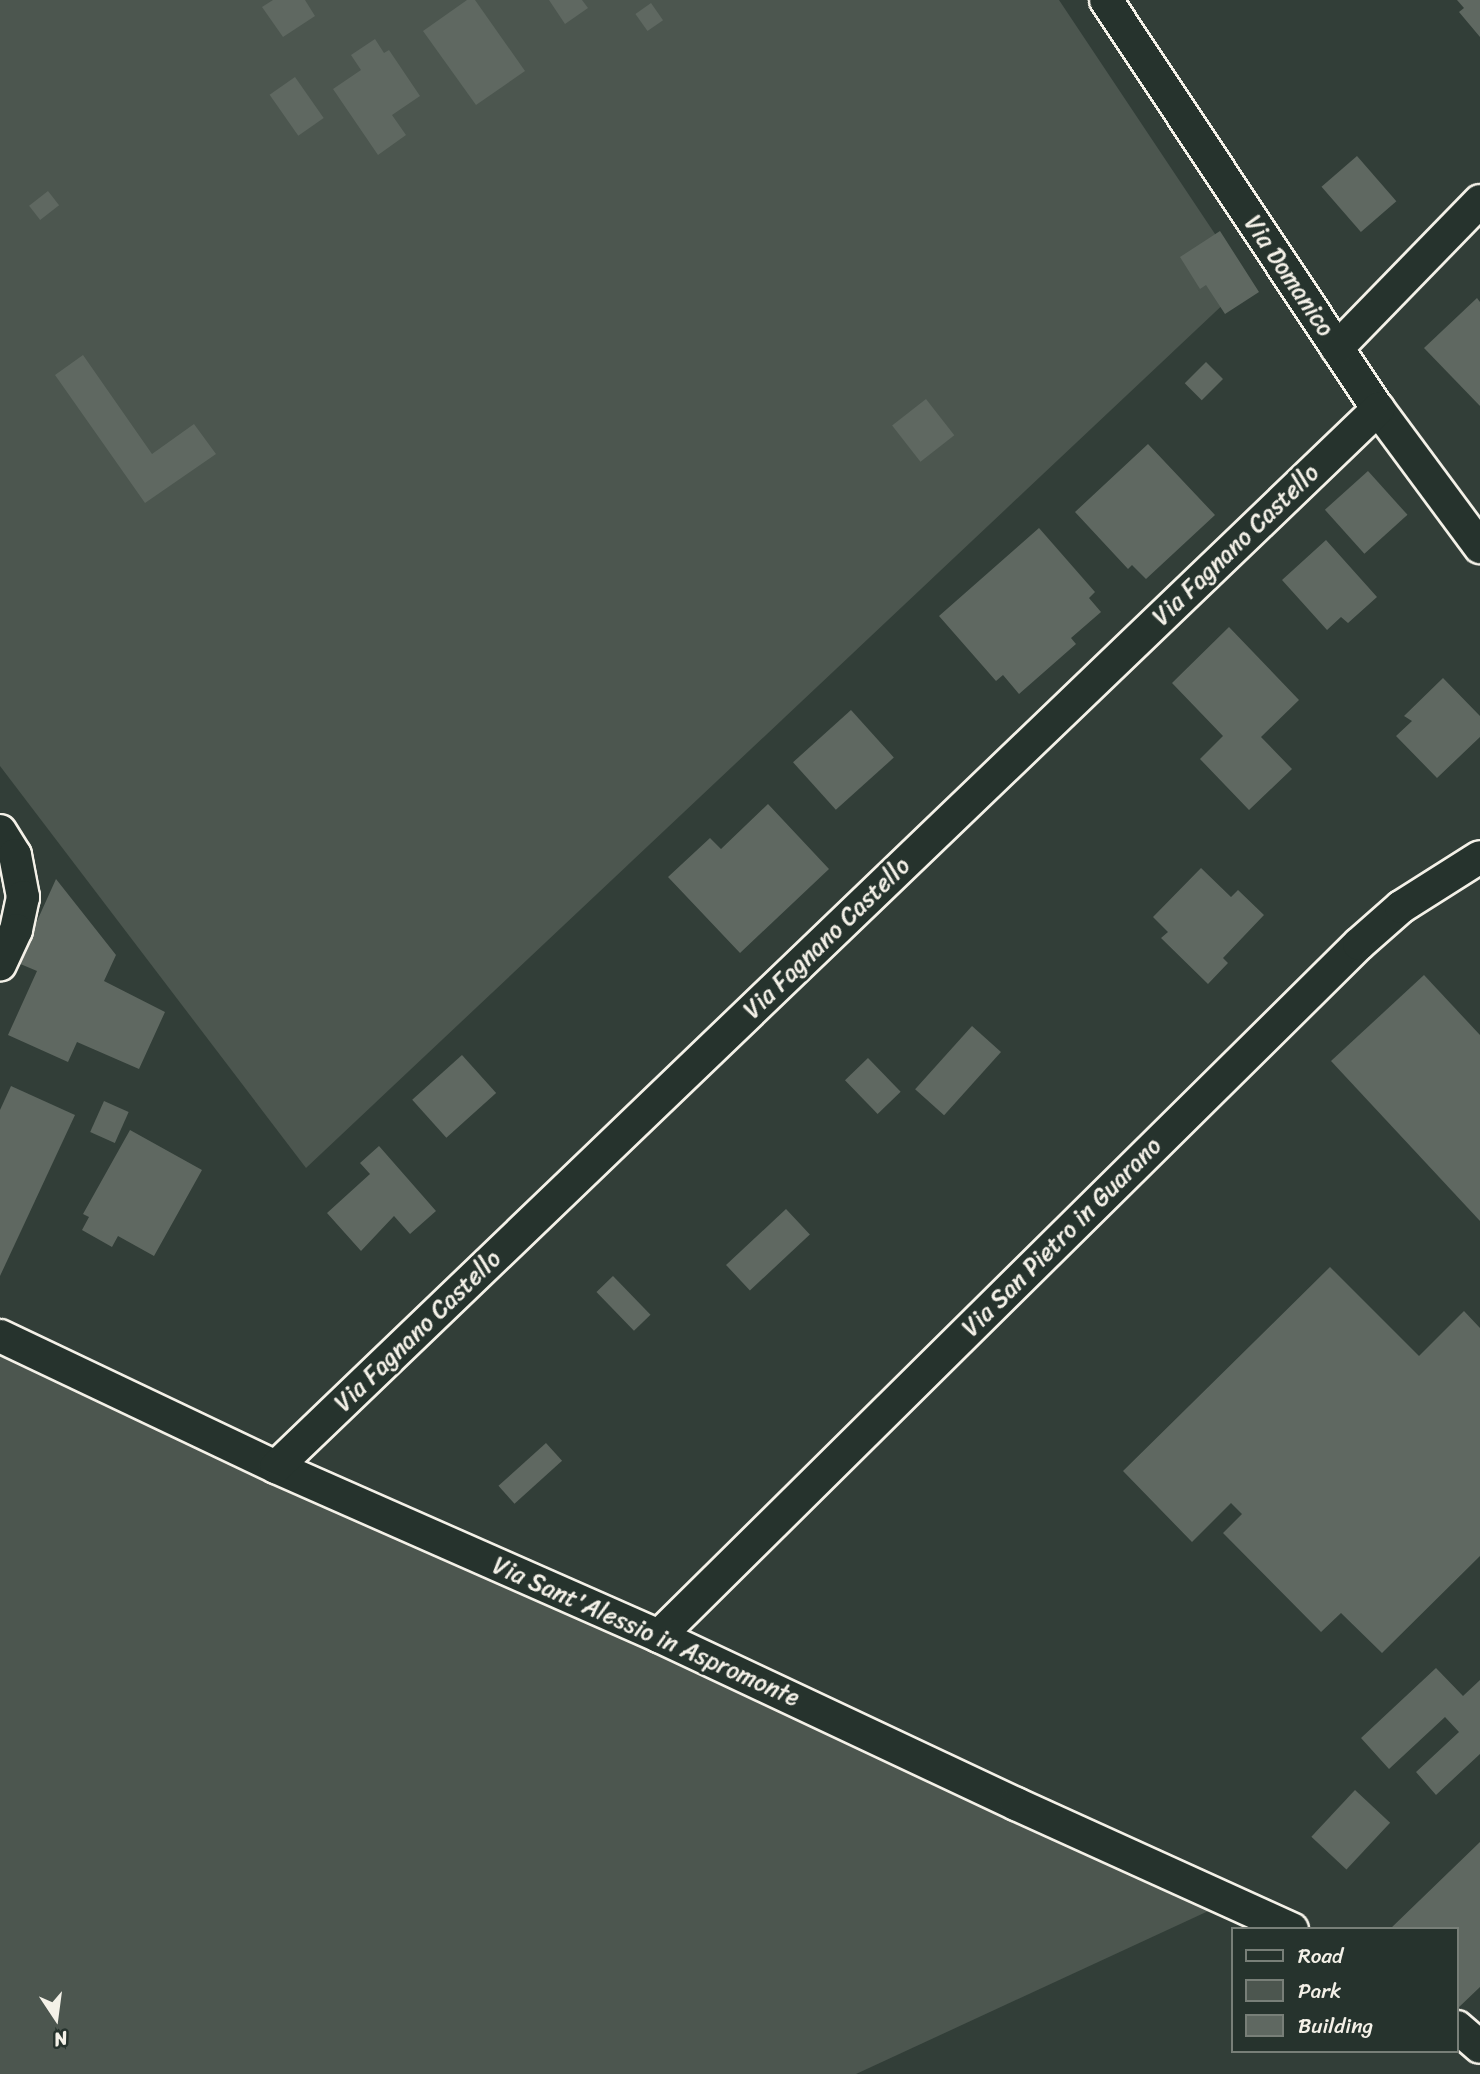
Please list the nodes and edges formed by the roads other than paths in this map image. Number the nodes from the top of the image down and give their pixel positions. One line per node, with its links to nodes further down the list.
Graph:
1 (1105, 0): 3 (street, Via Domanico)
2 (1480, 201): 3 (street)
3 (1337, 348): 4 (street, Via Domanico)
4 (1378, 409): 5 (street, Via Domanico); 10 (street, Via Fagnano Castello)
5 (1480, 547)
6 (0, 831): 8 (street)
7 (1480, 857): 11 (street, Via San Pietro in Guarano)
8 (0, 964)
9 (0, 1336): 10 (street, Via Sant'Alessio in Aspromonte)
10 (276, 1467): 11 (street, Via Sant'Alessio in Aspromonte)
11 (659, 1636): 12 (street, Via Sant'Alessio in Aspromonte)
12 (1288, 1927)
13 (1459, 2029): 14 (street)
14 (1480, 2047)

